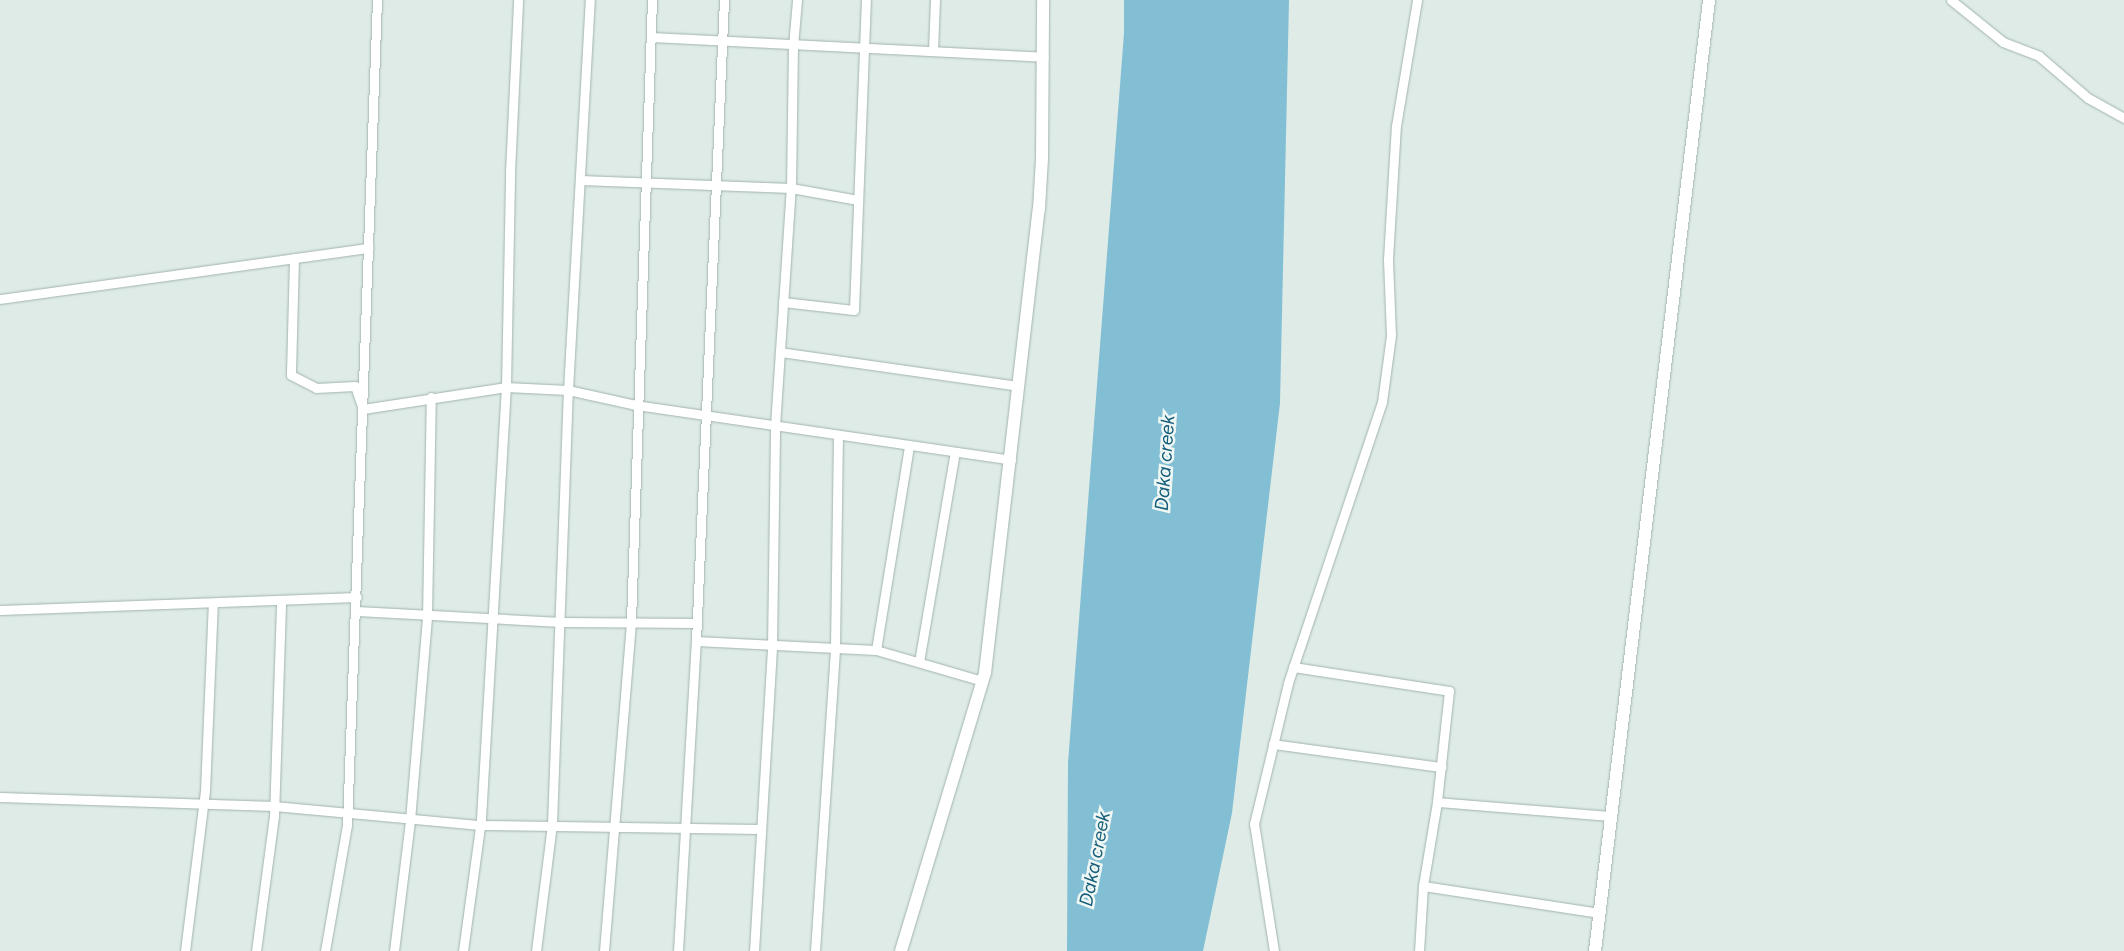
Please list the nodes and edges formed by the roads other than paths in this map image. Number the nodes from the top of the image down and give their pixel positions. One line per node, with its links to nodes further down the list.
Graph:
1 (377, 0): 25 (street)
2 (518, 0): 31 (street)
3 (590, 0): 20 (street)
4 (652, 0): 13 (street)
5 (724, 0): 14 (street)
6 (797, 0): 15 (street)
7 (866, 0): 16 (street)
8 (935, 0): 17 (street)
9 (1043, 0): 18 (street)
10 (1416, 0): 57 (street)
11 (1709, 0): 66 (street)
12 (1951, 0): 19 (street)
13 (651, 37): 14 (street); 21 (street)
14 (722, 39): 15 (street); 22 (street)
15 (793, 46): 16 (street); 23 (street)
16 (864, 48): 17 (street); 24 (street)
17 (933, 50): 18 (street)
18 (1043, 57): 30 (street)
19 (2124, 118)
20 (580, 180): 21 (street); 32 (street)
21 (645, 183): 22 (street); 34 (street)
22 (716, 186): 23 (street); 36 (street)
23 (791, 188): 24 (street); 28 (street)
24 (858, 200): 28 (street)
25 (368, 248): 26 (street); 35 (street)
26 (294, 258): 27 (street); 35 (street)
27 (0, 299)
28 (784, 302): 29 (street)
29 (780, 352): 30 (street); 37 (street)
30 (1019, 386): 41 (street)
31 (506, 388): 32 (street); 33 (street); 48 (street)
32 (568, 390): 34 (street); 49 (street)
33 (431, 397): 35 (street); 47 (street)
34 (636, 406): 36 (street); 50 (street)
35 (363, 409): 42 (street)
36 (706, 416): 37 (street); 51 (street)
37 (775, 426): 38 (street); 53 (street)
38 (838, 435): 39 (street); 54 (street)
39 (909, 446): 40 (street); 55 (street)
40 (955, 452): 41 (street); 56 (street)
41 (1011, 460): 58 (street)
42 (357, 597): 43 (street); 46 (street)
43 (281, 600): 44 (street); 64 (street)
44 (213, 603): 45 (street); 63 (street)
45 (0, 610)
46 (357, 611): 47 (street); 65 (street)
47 (427, 617): 48 (street); 67 (street)
48 (490, 619): 49 (street); 70 (street)
49 (561, 622): 50 (street); 68 (street)
50 (631, 622): 51 (street); 69 (street)
51 (697, 622): 52 (street)
52 (696, 641): 53 (street); 71 (street)
53 (772, 647): 54 (street); 72 (street)
54 (835, 648): 55 (street); 84 (street)
55 (876, 650): 56 (street)
56 (919, 662): 58 (street)
57 (1293, 667): 59 (street); 60 (street)
58 (983, 681): 85 (street)
59 (1273, 744): 60 (street); 86 (street)
60 (1441, 767): 62 (street)
61 (0, 797): 63 (street)
62 (1437, 802): 66 (street); 73 (street)
63 (203, 804): 64 (street); 75 (street)
64 (274, 806): 65 (street); 76 (street)
65 (348, 814): 67 (street); 77 (street)
66 (1611, 816): 74 (street)
67 (410, 820): 70 (street); 78 (street)
68 (552, 824): 69 (street); 70 (street); 80 (street)
69 (614, 824): 71 (street); 81 (street)
70 (480, 825): 79 (street)
71 (686, 825): 72 (street); 82 (street)
72 (760, 829): 83 (street)
73 (1423, 886): 74 (street); 87 (street)
74 (1600, 913): 88 (street)
75 (185, 951)
76 (256, 951)
77 (325, 951)
78 (394, 951)
79 (463, 951)
80 (536, 951)
81 (604, 951)
82 (678, 951)
83 (754, 951)
84 (815, 951)
85 (901, 951)
86 (1274, 951)
87 (1419, 951)
88 (1595, 951)

